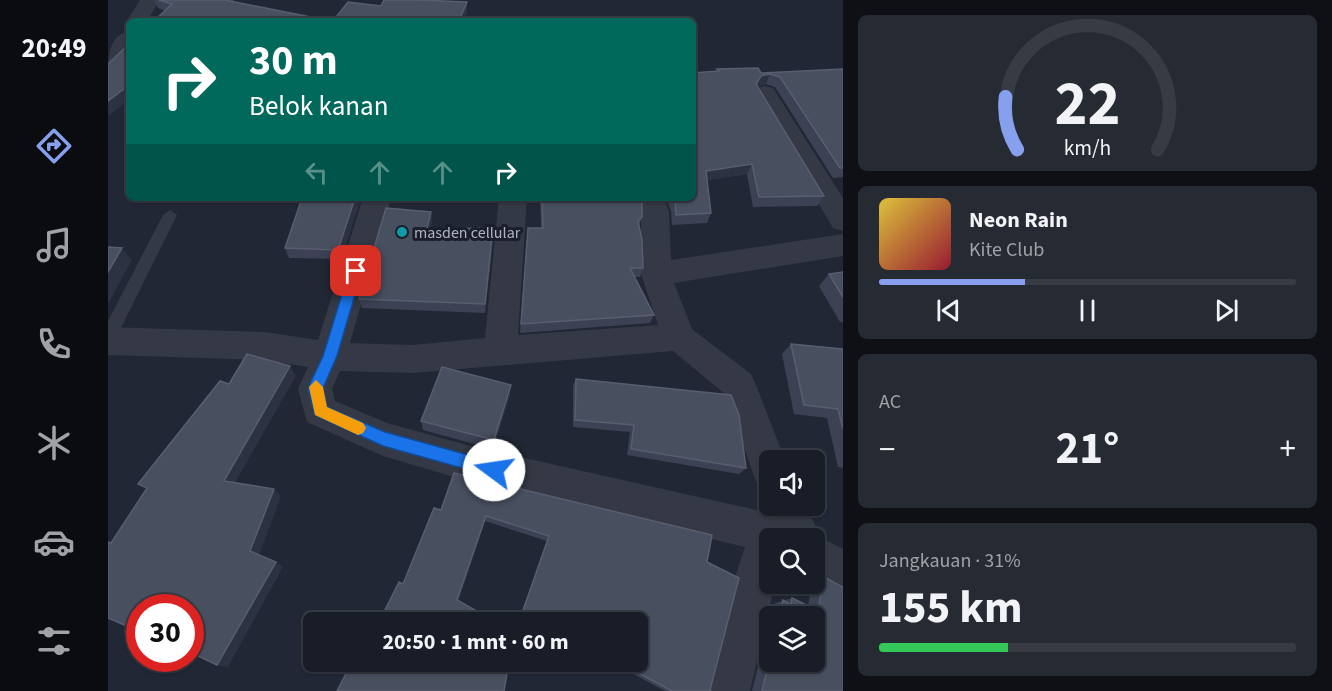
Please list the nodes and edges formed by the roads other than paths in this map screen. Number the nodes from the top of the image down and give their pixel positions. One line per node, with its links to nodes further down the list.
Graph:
1 (150, 0): 2 (street)
2 (139, 18)
3 (126, 41): 4 (street)
4 (108, 64)
5 (765, 93): 10 (street)
6 (375, 201): 16 (street)
7 (513, 201): 15 (street)
8 (651, 201): 12 (street)
9 (170, 215): 14 (lane)
10 (843, 220)
11 (843, 245): 12 (street)
12 (656, 274): 13 (street)
13 (679, 337): 15 (street); 17 (street)
14 (108, 339): 16 (street)
15 (500, 350): 16 (street)
16 (330, 356): 18 (street)
17 (761, 450)
18 (759, 508)
19 (780, 516): 22 (street)
20 (825, 562): 21 (street)
21 (843, 573)
22 (727, 691)

